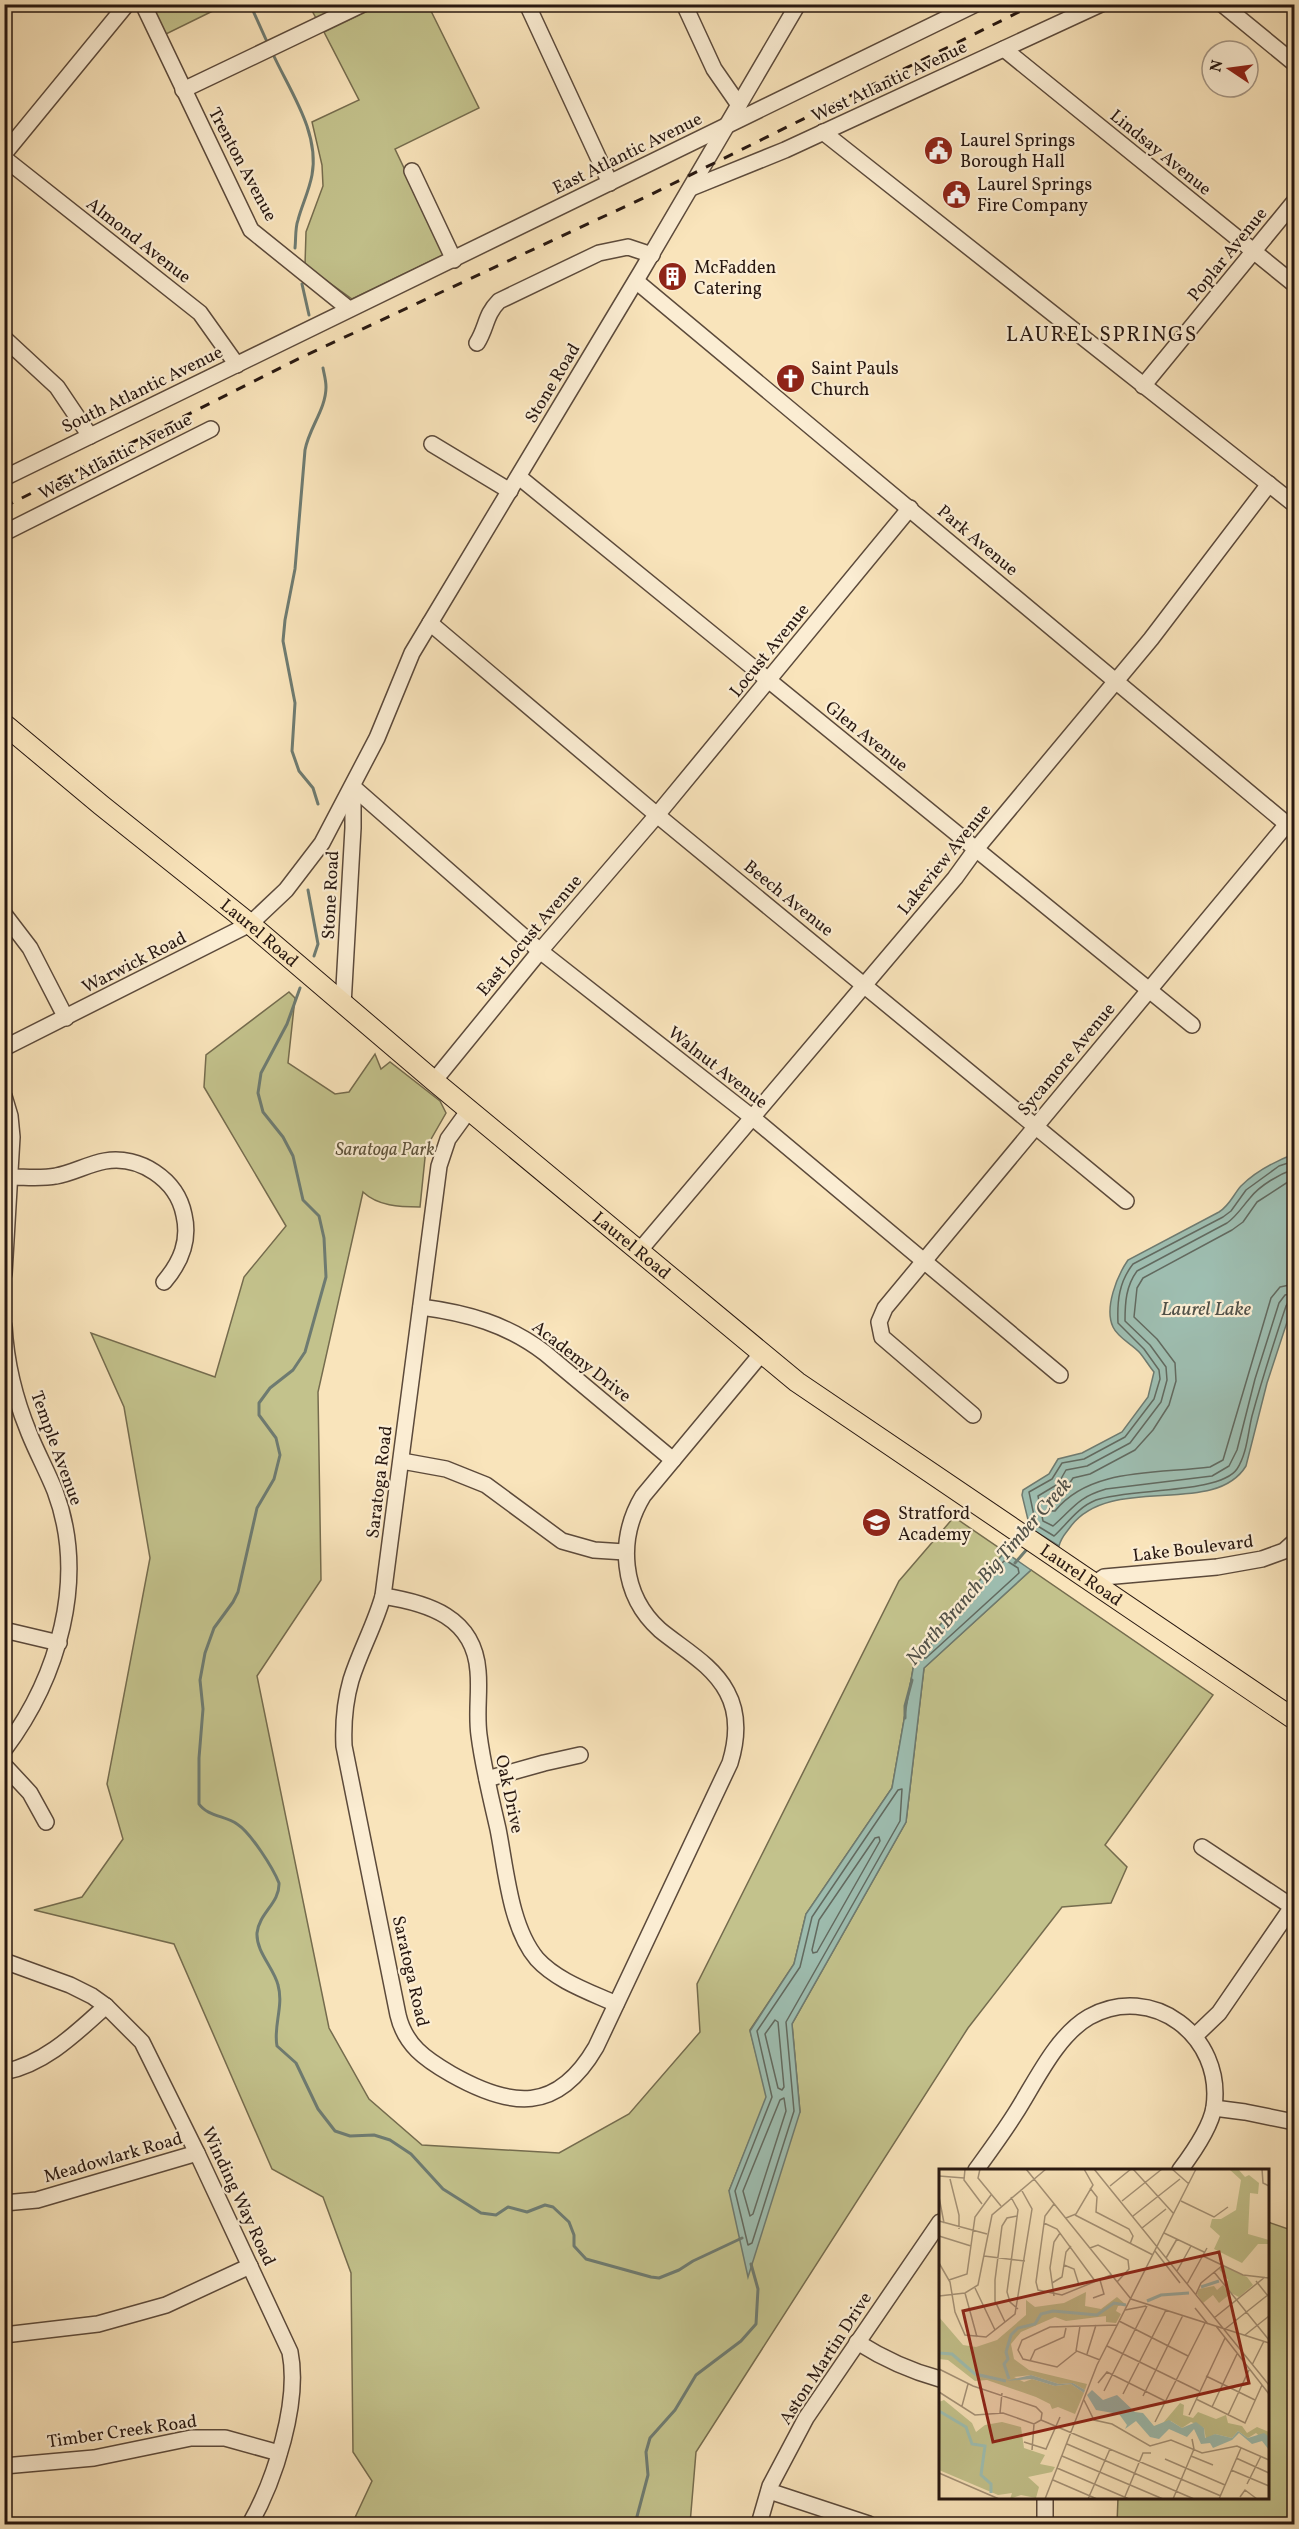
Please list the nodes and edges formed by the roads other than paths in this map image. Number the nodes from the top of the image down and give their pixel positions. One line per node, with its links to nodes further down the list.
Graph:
1 (127, 4): 17 (street)
2 (143, 4): 12 (street, Trenton Avenue)
3 (363, 4): 12 (street)
4 (527, 4): 20 (street)
5 (684, 4): 13 (street)
6 (798, 4): 13 (street, Stone Road)
7 (976, 4): 14 (street, East Atlantic Avenue)
8 (1101, 4): 10 (street, West Atlantic Avenue)
9 (1222, 4): 11 (street)
10 (1004, 50): 15 (street, West Atlantic Avenue); 23 (street, Lindsay Avenue)
11 (1294, 63)
12 (183, 90): 28 (street, Trenton Avenue)
13 (739, 105): 14 (street, Stone Road)
14 (726, 125): 16 (street, East Atlantic Avenue); 18 (street, Stone Road)
15 (823, 132): 21 (street, West Atlantic Avenue); 33 (street)
16 (680, 148): 18 (street); 20 (street, East Atlantic Avenue)
17 (4, 156): 32 (street, Almond Avenue)
18 (704, 164): 21 (street, Stone Road)
19 (412, 171): 25 (street)
20 (610, 183): 25 (street, East Atlantic Avenue)
21 (691, 188): 24 (street, Stone Road)
22 (1294, 201): 23 (street, Poplar Avenue)
23 (1253, 252): 27 (street, Lindsay Avenue); 33 (street, Poplar Avenue)
24 (652, 255): 26 (street, Stone Road); 31 (street)
25 (454, 260): 28 (street, East Atlantic Avenue)
26 (636, 281): 37 (street, Stone Road); 42 (street, Park Avenue)
27 (1294, 284)
28 (350, 309): 29 (street, East Atlantic Avenue)
29 (296, 336): 32 (street, South Atlantic Avenue)
30 (4, 338): 35 (street)
31 (477, 343)
32 (237, 365): 35 (street, South Atlantic Avenue)
33 (1143, 386): 39 (street)
34 (211, 429): 43 (street, West Atlantic Avenue)
35 (90, 436): 38 (street, South Atlantic Avenue)
36 (432, 444): 40 (street)
37 (519, 477): 40 (street, Stone Road); 45 (street, Glen Avenue)
38 (4, 478)
39 (1269, 484): 41 (street); 46 (street, Lakeview Avenue)
40 (510, 491): 44 (street, Stone Road)
41 (1294, 504)
42 (910, 508): 45 (street, Locust Avenue); 46 (street, Park Avenue)
43 (4, 533)
44 (430, 623): 48 (street, Stone Road); 49 (street, Beech Avenue)
45 (768, 681): 49 (street, Locust Avenue); 51 (street, Glen Avenue)
46 (1116, 682): 50 (street, Park Avenue); 51 (street, Lakeview Avenue)
47 (4, 724): 54 (main road, Laurel Road)
48 (353, 788): 52 (street, Stone Road); 55 (street, Walnut Avenue); 58 (street, Stone Road)
49 (657, 815): 55 (street, East Locust Avenue); 56 (street, Beech Avenue)
50 (1291, 827): 57 (street, Sycamore Avenue)
51 (976, 849): 56 (street, Lakeview Avenue); 57 (street, Glen Avenue)
52 (274, 901): 54 (street, Warwick Road)
53 (4, 914): 59 (street)
54 (250, 924): 58 (main road, Laurel Road); 59 (street, Warwick Road)
55 (540, 951): 62 (street, East Locust Avenue); 65 (street, Walnut Avenue)
56 (865, 985): 65 (street, Lakeview Avenue); 66 (street, Beech Avenue)
57 (1148, 990): 60 (street, Glen Avenue); 66 (street, Sycamore Avenue)
58 (343, 1005): 62 (main road, Laurel Road)
59 (66, 1018): 61 (street, Warwick Road)
60 (1192, 1025)
61 (4, 1048)
62 (434, 1081): 64 (main road, Laurel Road)
63 (4, 1096): 67 (street)
64 (469, 1110): 70 (main road, Laurel Road); 74 (street, Saratoga Road)
65 (753, 1118): 70 (street, Lakeview Avenue); 71 (street, Walnut Avenue)
66 (1035, 1126): 68 (street, Beech Avenue); 71 (street, Sycamore Avenue)
67 (10, 1177): 69 (street); 73 (street)
68 (1126, 1201)
69 (6, 1220): 72 (street)
70 (640, 1250): 76 (main road, Laurel Road)
71 (924, 1261): 77 (street, Walnut Avenue); 79 (street, Sycamore Avenue)
72 (4, 1274)
73 (164, 1282)
74 (421, 1307): 80 (street, Academy Drive); 81 (street, Saratoga Road)
75 (4, 1326): 78 (street, Temple Avenue)
76 (762, 1353): 80 (street, Saratoga Road); 84 (main road, Laurel Road)
77 (1060, 1375)
78 (8, 1380): 87 (street, Temple Avenue)
79 (973, 1415)
80 (673, 1460): 83 (street, Saratoga Road)
81 (402, 1461): 83 (street); 85 (street, Saratoga Road)
82 (1294, 1542): 84 (street, Lake Boulevard)
83 (625, 1552): 97 (street, Saratoga Road)
84 (1093, 1584): 88 (main road, Laurel Road)
85 (383, 1596): 92 (street, Oak Drive); 97 (street, Saratoga Road)
86 (4, 1630): 87 (street)
87 (59, 1643): 89 (street, Temple Avenue)
88 (1294, 1719)
89 (4, 1750)
90 (580, 1755): 92 (street)
91 (4, 1765): 93 (street)
92 (487, 1779): 97 (street, Oak Drive)
93 (46, 1822)
94 (1202, 1847): 95 (street)
95 (1294, 1906): 99 (street)
96 (4, 1961): 98 (street, Winding Way Road)
97 (616, 2004)
98 (106, 2006): 100 (street); 103 (street, Winding Way Road)
99 (1195, 2036): 101 (street); 104 (street)
100 (4, 2072)
101 (1214, 2108): 102 (street); 105 (street)
102 (1294, 2122)
103 (197, 2153): 106 (street, Meadowlark Road); 108 (street, Winding Way Road)
104 (977, 2169)
105 (1181, 2169)
106 (4, 2203)
107 (939, 2223): 110 (street, Aston Martin Drive)
108 (250, 2266): 109 (street); 112 (street, Winding Way Road)
109 (4, 2335)
110 (857, 2343): 111 (street); 114 (street, Aston Martin Drive)
111 (939, 2379)
112 (279, 2452): 113 (street, Timber Creek Road); 116 (street, Winding Way Road)
113 (4, 2466)
114 (769, 2491): 117 (street, Aston Martin Drive); 118 (street)
115 (1045, 2499): 119 (street)
116 (250, 2524)
117 (759, 2524)
118 (869, 2524)
119 (1045, 2524)

